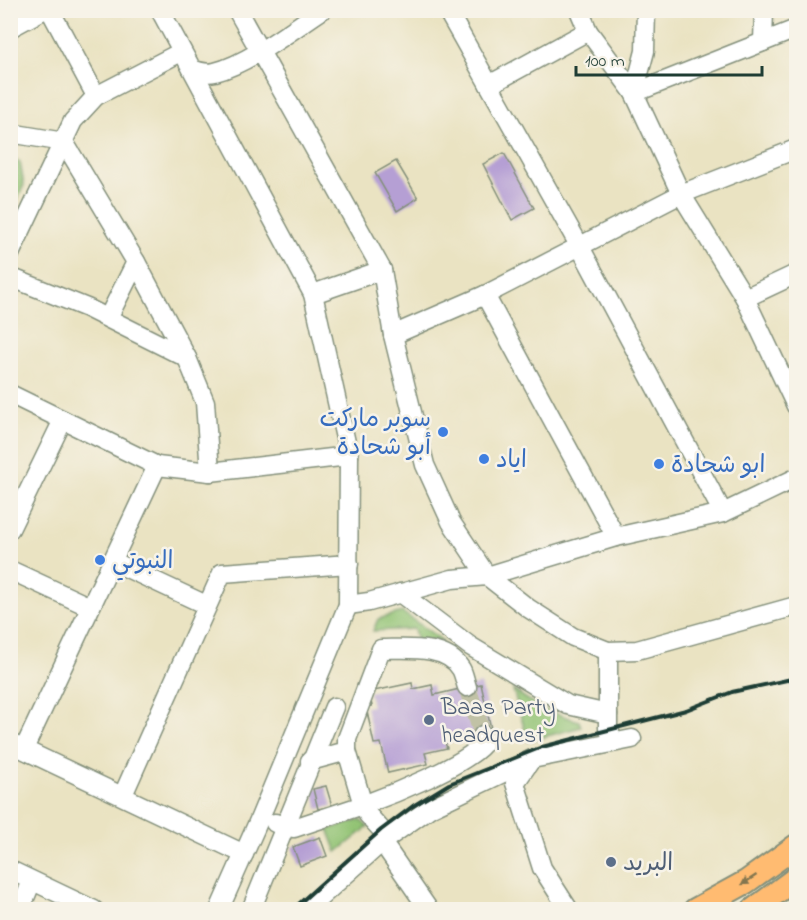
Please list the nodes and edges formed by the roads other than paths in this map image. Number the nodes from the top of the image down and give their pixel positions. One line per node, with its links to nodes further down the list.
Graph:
1 (43, 10): 10 (street)
2 (50, 10): 19 (street)
3 (160, 10): 15 (street)
4 (237, 10): 14 (street)
5 (322, 10): 14 (street)
6 (447, 10): 17 (street)
7 (579, 10): 12 (street)
8 (646, 10): 18 (street)
9 (764, 10): 13 (street)
10 (10, 28)
11 (796, 29): 13 (street)
12 (588, 31): 17 (street); 18 (street)
13 (763, 42): 18 (street)
14 (261, 50): 16 (street); 27 (street)
15 (181, 52): 16 (street); 19 (street)
16 (192, 69): 30 (street)
17 (489, 85): 24 (street)
18 (634, 93): 23 (street)
19 (96, 96): 21 (street)
20 (10, 132): 21 (street)
21 (64, 142): 25 (street); 26 (street)
22 (796, 149): 23 (street)
23 (681, 194): 24 (street); 32 (street)
24 (579, 245): 31 (street); 43 (street)
25 (10, 254)
26 (136, 262): 33 (street); 35 (street)
27 (382, 270): 30 (street); 34 (street)
28 (796, 274): 32 (street)
29 (10, 277): 33 (street)
30 (313, 294): 39 (street)
31 (485, 295): 34 (street); 45 (street)
32 (745, 297): 37 (street)
33 (108, 318): 35 (street)
34 (393, 335): 49 (street)
35 (187, 358): 41 (street)
36 (10, 394): 38 (street)
37 (796, 406)
38 (63, 420): 40 (street); 44 (street)
39 (349, 456): 41 (street); 47 (street)
40 (157, 466): 41 (street); 46 (street)
41 (210, 472)
42 (796, 478): 43 (street)
43 (723, 513): 45 (street)
44 (10, 529)
45 (616, 537): 49 (street)
46 (112, 561): 51 (street); 54 (street)
47 (350, 564): 51 (street); 52 (street)
48 (10, 570): 54 (street)
49 (487, 576): 50 (street); 55 (street)
50 (400, 593): 52 (street); 58 (street)
51 (206, 605): 64 (street)
52 (348, 605): 66 (street)
53 (796, 606): 55 (street)
54 (90, 607): 60 (street)
55 (608, 651): 58 (street)
56 (467, 687): 61 (street)
57 (333, 707): 63 (street)
58 (608, 714): 62 (street)
59 (483, 735): 65 (street)
60 (17, 746): 64 (street)
61 (347, 751): 63 (street); 65 (street)
62 (532, 759): 68 (street); 80 (street)
63 (310, 761): 67 (street)
64 (123, 795): 70 (street)
65 (363, 805): 67 (street); 68 (street)
66 (259, 820): 67 (street); 70 (street)
67 (285, 825): 77 (street)
68 (385, 839): 78 (street); 79 (street)
69 (796, 846): 81 (main road, one-way to 81)
70 (244, 854): 76 (street)
71 (10, 870): 73 (street)
72 (796, 878): 82 (main road)
73 (32, 881): 74 (street); 75 (street)
74 (20, 909)
75 (94, 909)
76 (219, 909)
77 (251, 909)
78 (306, 909)
79 (429, 909)
80 (569, 909)
81 (695, 909)
82 (753, 909)

